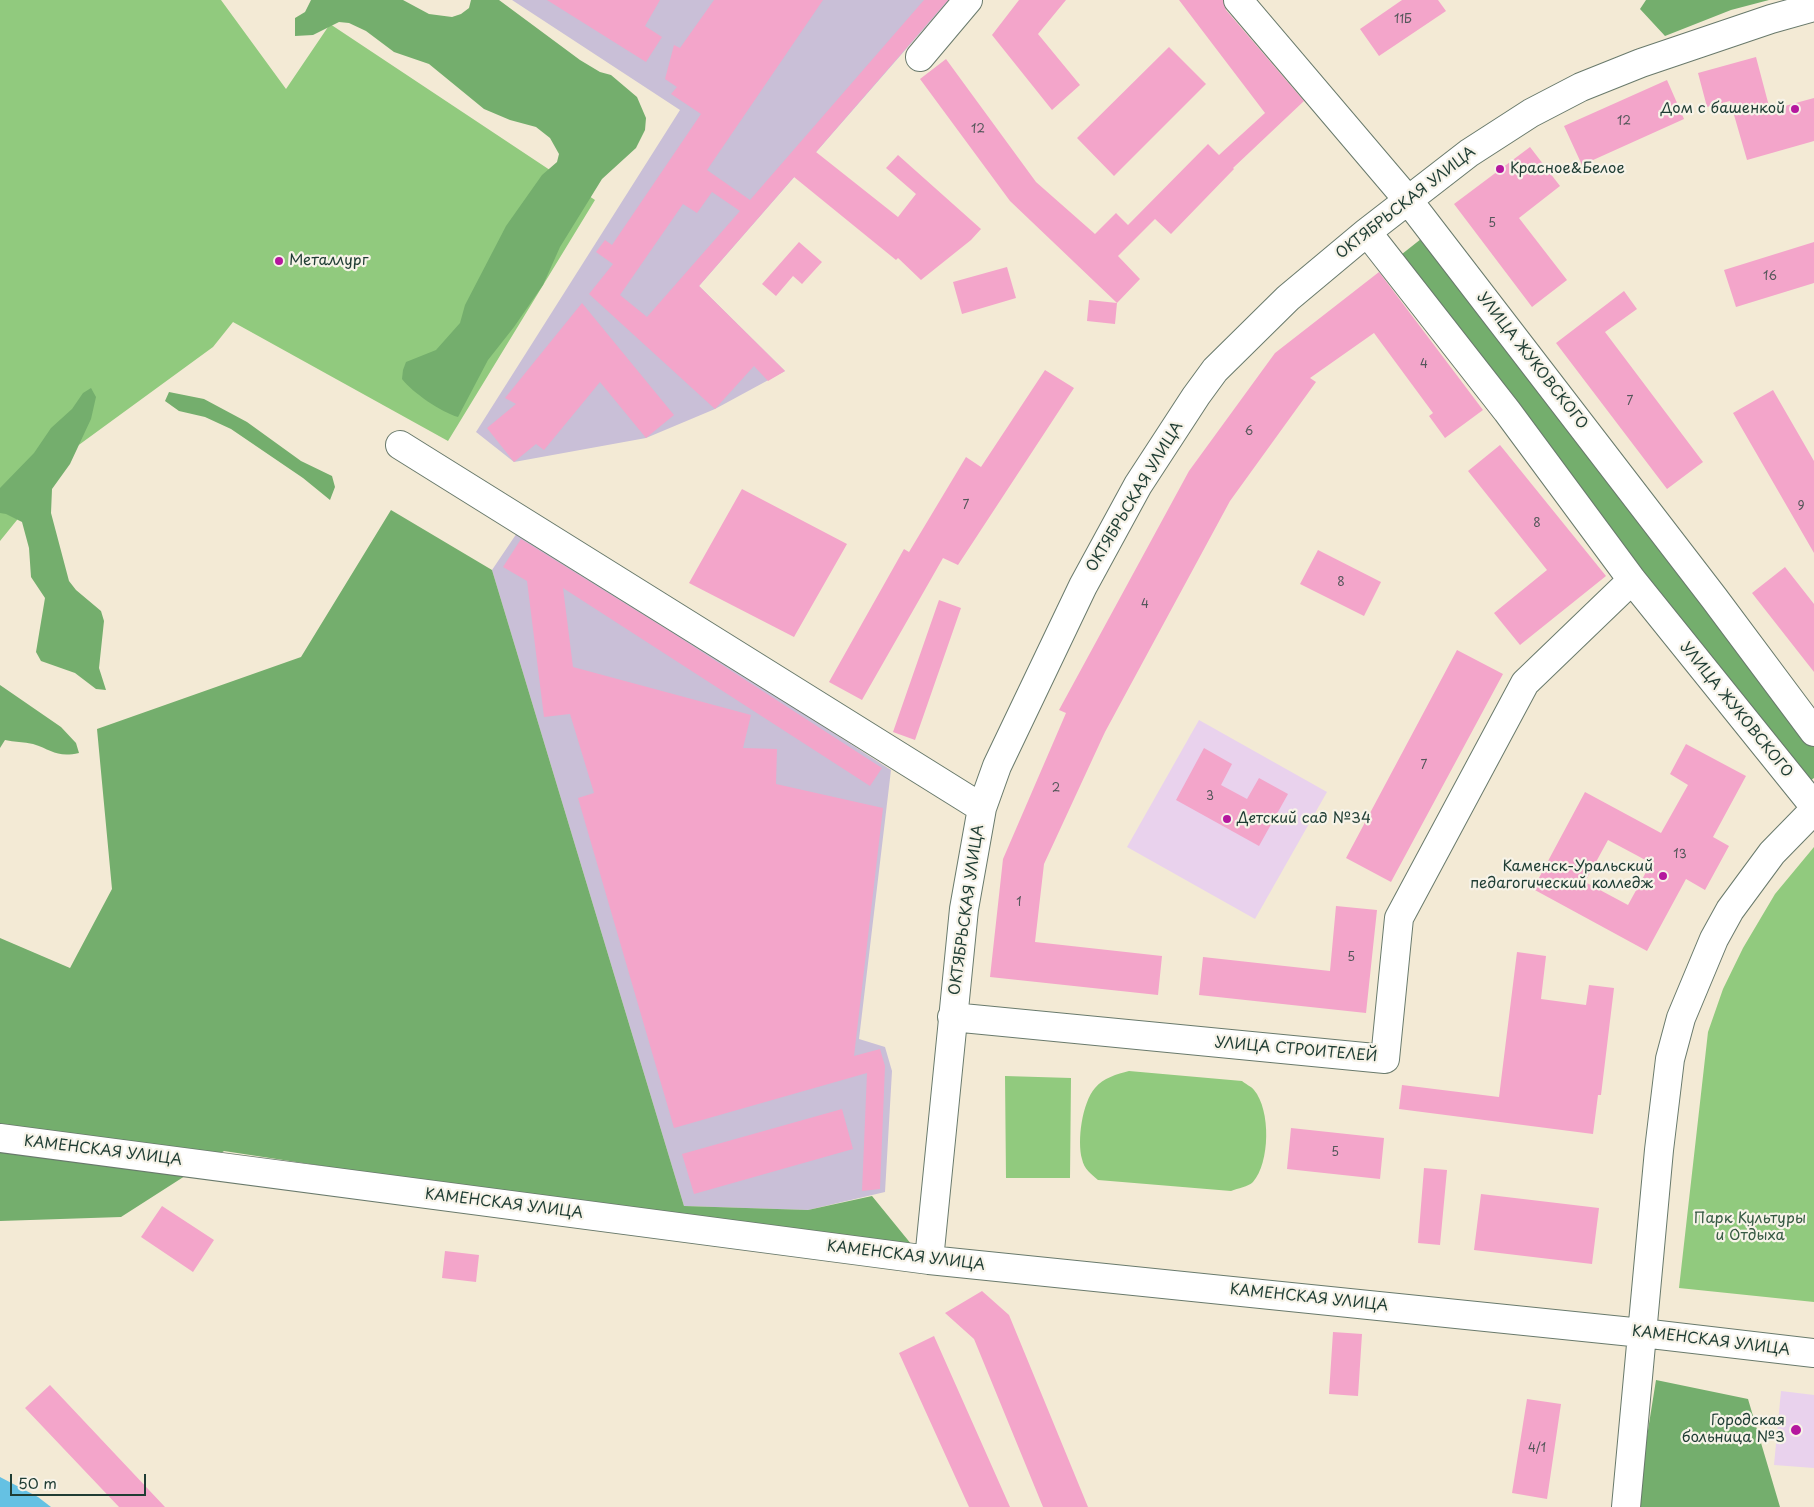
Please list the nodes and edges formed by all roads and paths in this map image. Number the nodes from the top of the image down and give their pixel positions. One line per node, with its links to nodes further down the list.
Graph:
1 (968, 0): 4 (street)
2 (1238, 0): 5 (street, УЛИЦА ЖУКОВСКОГО)
3 (1814, 7): 5 (street, ОКТЯБРЬСКАЯ УЛИЦА)
4 (920, 57)
5 (1408, 200): 6 (street, ОКТЯБРЬСКАЯ УЛИЦА); 9 (street, УЛИЦА ЖУКОВСКОГО)
6 (1367, 232): 8 (street, УЛИЦА ЖУКОВСКОГО); 11 (street, ОКТЯБРЬСКАЯ УЛИЦА)
7 (400, 445): 11 (street)
8 (1632, 580): 10 (street, УЛИЦА ЖУКОВСКОГО); 13 (street, УЛИЦА СТРОИТЕЛЕЙ)
9 (1814, 732)
10 (1814, 806)
11 (982, 808): 13 (street, ОКТЯБРЬСКАЯ УЛИЦА)
12 (1814, 810): 16 (street)
13 (952, 1017): 15 (street, ОКТЯБРЬСКАЯ УЛИЦА)
14 (0, 1138): 15 (street, КАМЕНСКАЯ УЛИЦА)
15 (929, 1260): 16 (street, КАМЕНСКАЯ УЛИЦА)
16 (1642, 1333): 17 (street, КАМЕНСКАЯ УЛИЦА); 18 (street)
17 (1814, 1353)
18 (1626, 1507)

